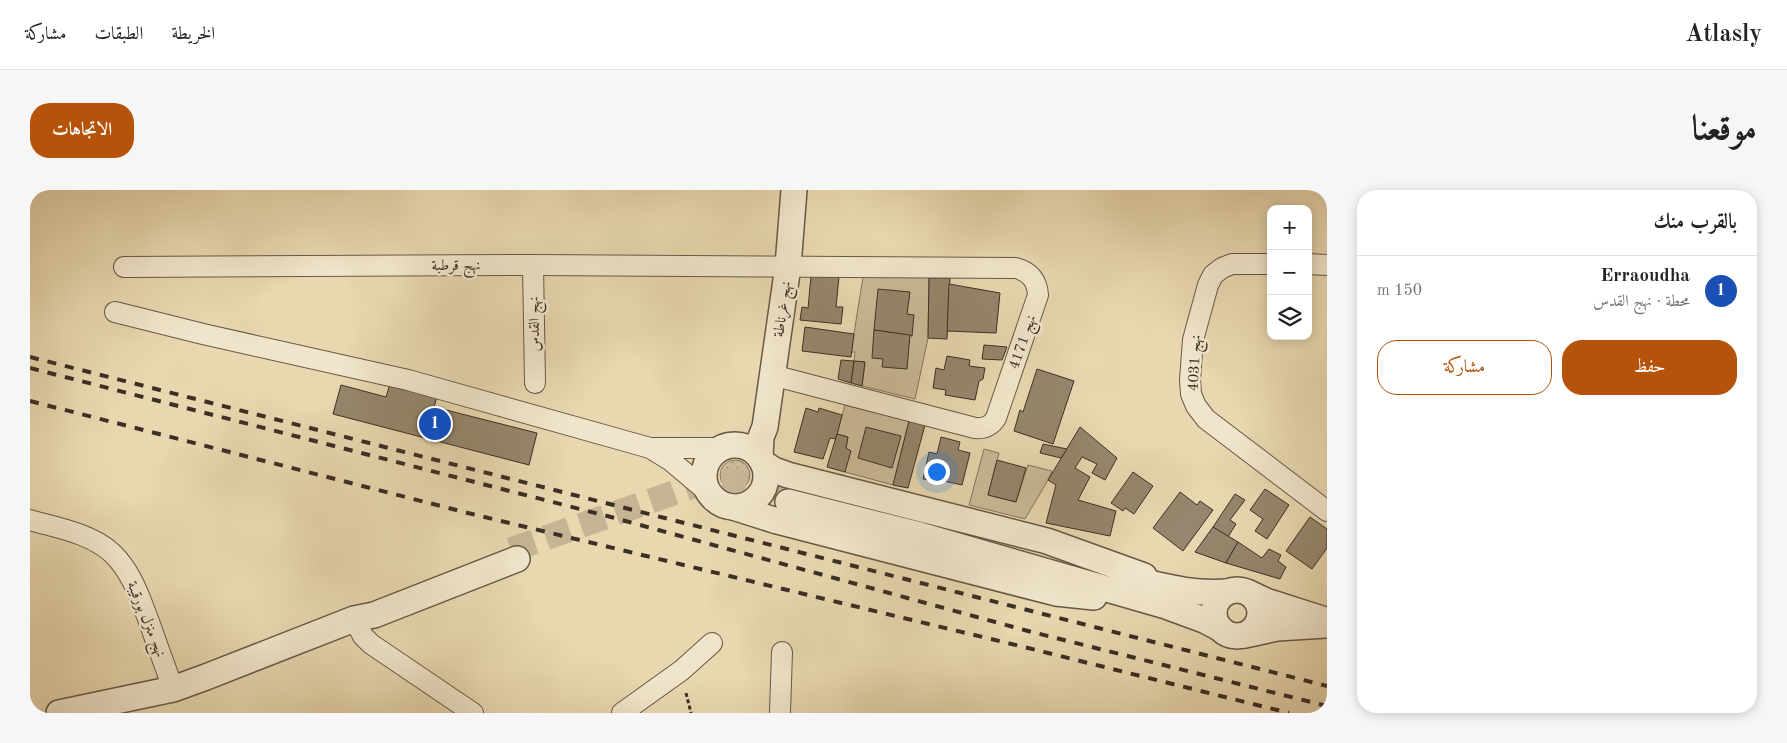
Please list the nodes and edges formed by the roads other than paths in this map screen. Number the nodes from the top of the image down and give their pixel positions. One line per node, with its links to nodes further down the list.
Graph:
1 (794, 190): 6 (street, نهج غرناطة)
2 (1267, 264): 17 (street, نهج 4031)
3 (1312, 264): 5 (street)
4 (533, 265): 6 (street, نهج قرطبة); 7 (street, نهج قرطبة); 10 (street, نهج القدس)
5 (1327, 265)
6 (788, 266): 9 (street, نهج غرناطة); 9 (street, نهج 4171)
7 (124, 267)
8 (115, 312): 13 (street)
9 (772, 375): 11 (street, نهج غرناطة)
10 (535, 383)
11 (765, 426): 12 (street); 14 (street, نهج غرناطة)
12 (728, 446): 13 (street); 14 (street); 15 (street)
13 (650, 448): 15 (street)
14 (761, 461): 16 (street); 20 (street)
15 (708, 492): 16 (street)
16 (733, 507): 22 (street)
17 (1327, 511)
18 (30, 520): 30 (street, نهج منزل بورقيبة)
19 (514, 554): 23 (street)
20 (1191, 593): 21 (street); 22 (street)
21 (1238, 593): 24 (street); 26 (street); 27 (street)
22 (1166, 606): 26 (street)
23 (354, 619): 30 (street); 32 (street)
24 (1327, 621)
25 (1327, 625): 27 (street)
26 (1221, 629): 27 (street)
27 (1245, 635)
28 (712, 643): 33 (street)
29 (782, 652): 34 (street)
30 (173, 689): 31 (street)
31 (59, 713)
32 (472, 713)
33 (622, 713)
34 (780, 713)

